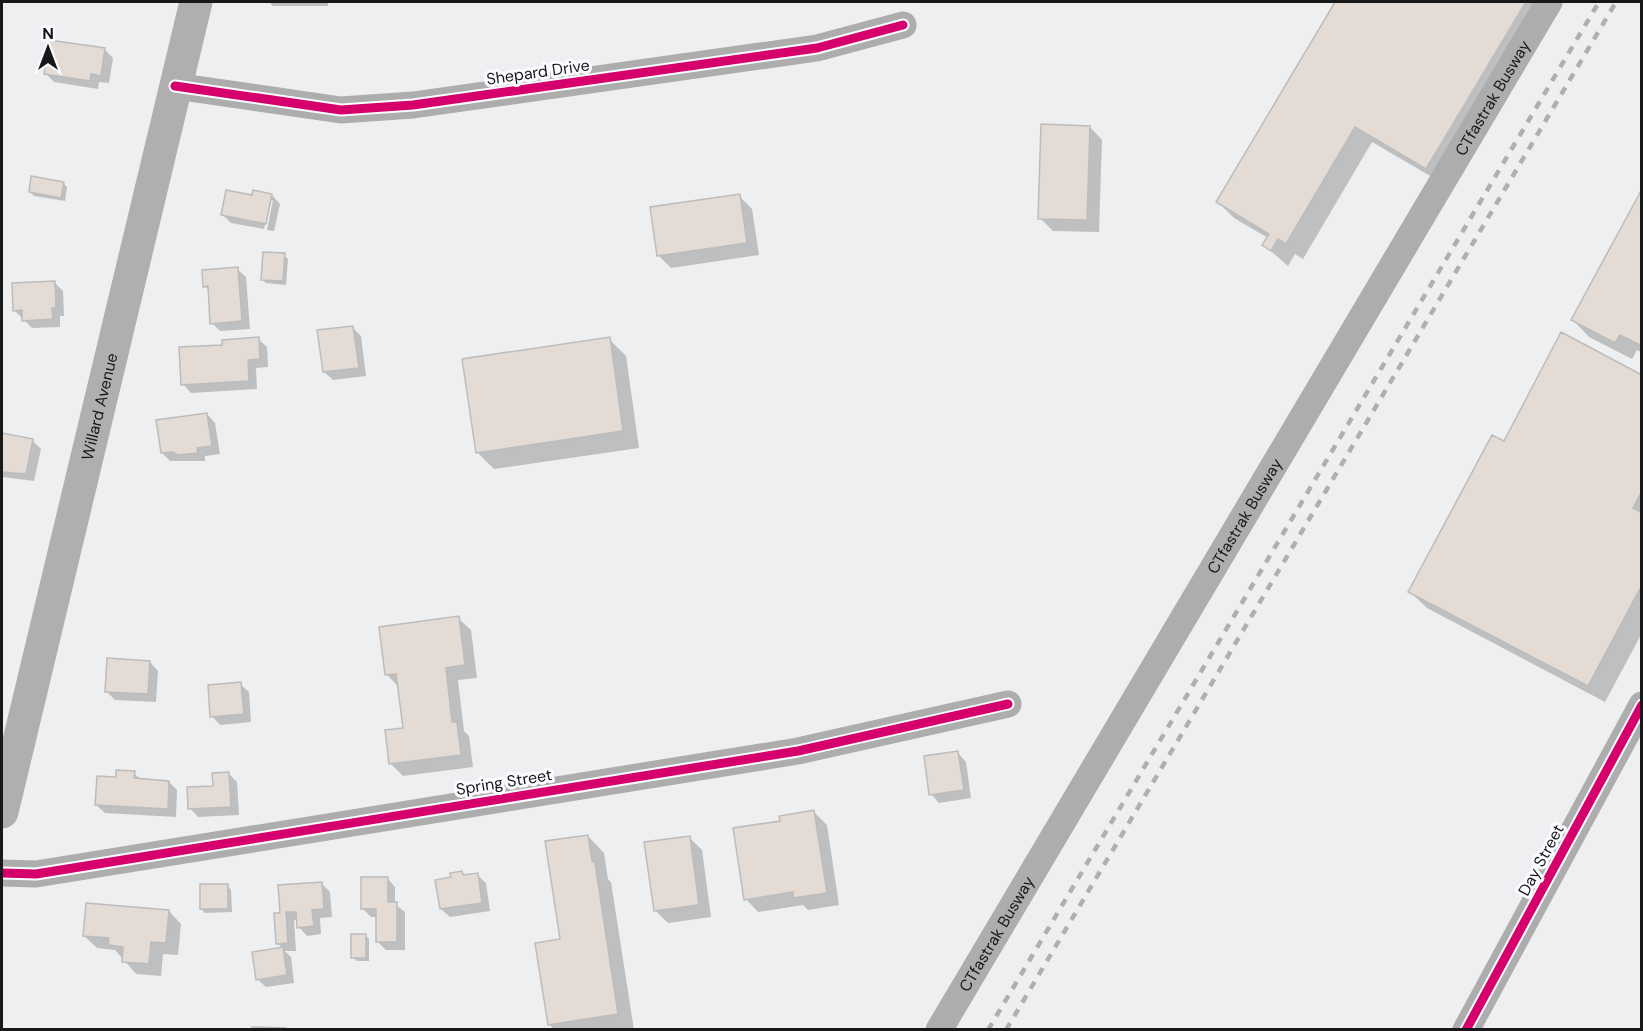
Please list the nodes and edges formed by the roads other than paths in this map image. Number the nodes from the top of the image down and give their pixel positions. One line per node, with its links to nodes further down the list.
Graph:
1 (196, 2): 4 (main road, Willard Avenue)
2 (1549, 2): 9 (street, CTfastrak Busway)
3 (903, 25): 4 (street, Shepard Drive)
4 (175, 86): 7 (main road, Willard Avenue)
5 (1008, 704): 8 (street, Spring Street)
6 (1641, 705): 10 (street, Day Street)
7 (2, 812)
8 (2, 873)
9 (939, 1029)
10 (1466, 1029)

